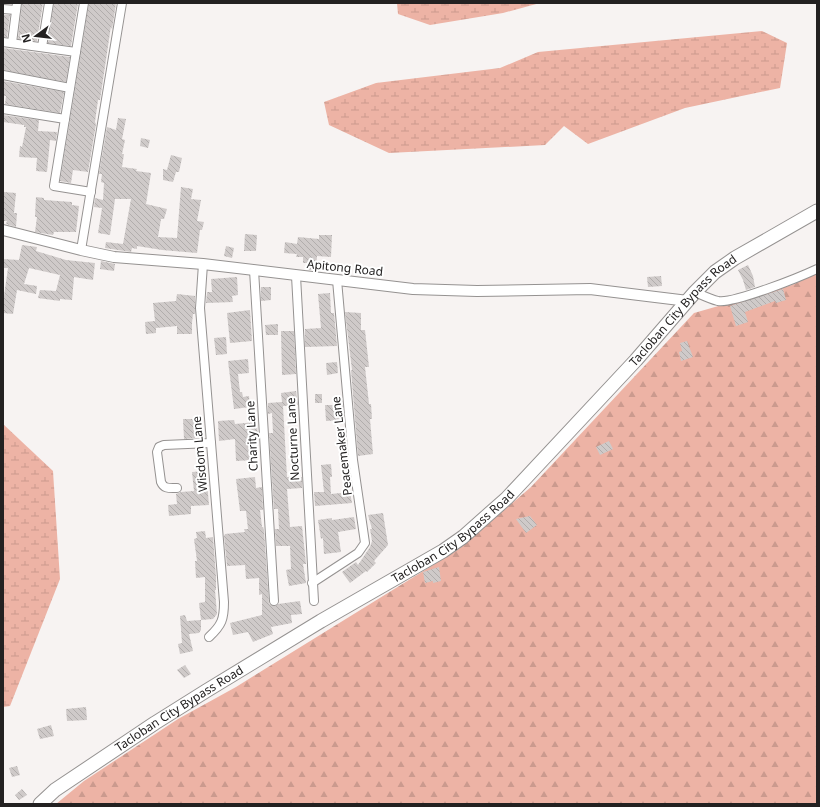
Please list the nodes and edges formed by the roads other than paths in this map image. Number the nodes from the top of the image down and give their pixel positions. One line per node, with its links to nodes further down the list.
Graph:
1 (49, 3): 8 (street)
2 (84, 3): 9 (street)
3 (122, 3): 14 (street)
4 (17, 7): 5 (street); 7 (street)
5 (3, 9)
6 (3, 42): 7 (street)
7 (12, 43): 8 (street)
8 (42, 47): 9 (street)
9 (76, 52): 11 (street)
10 (3, 75): 11 (street)
11 (70, 88): 13 (street)
12 (3, 108): 13 (street)
13 (65, 119): 14 (street)
14 (91, 192): 17 (street)
15 (817, 211): 23 (highway, Tacloban City Bypass Road)
16 (3, 230): 17 (street, Apitong Road)
17 (81, 250): 18 (street, Apitong Road)
18 (203, 264): 20 (street, Apitong Road); 24 (street, Wisdom Lane)
19 (817, 269): 23 (street)
20 (254, 270): 21 (street, Apitong Road); 27 (street, Charity Lane)
21 (296, 276): 22 (street, Apitong Road); 26 (street, Nocturne Lane)
22 (337, 280): 23 (street, Apitong Road); 26 (street, Peacemaker Lane)
23 (691, 296): 30 (highway, Tacloban City Bypass Road)
24 (211, 443): 25 (street); 29 (street, Wisdom Lane)
25 (177, 488)
26 (312, 583): 28 (street, Nocturne Lane)
27 (274, 601)
28 (314, 601)
29 (209, 637)
30 (40, 804)

